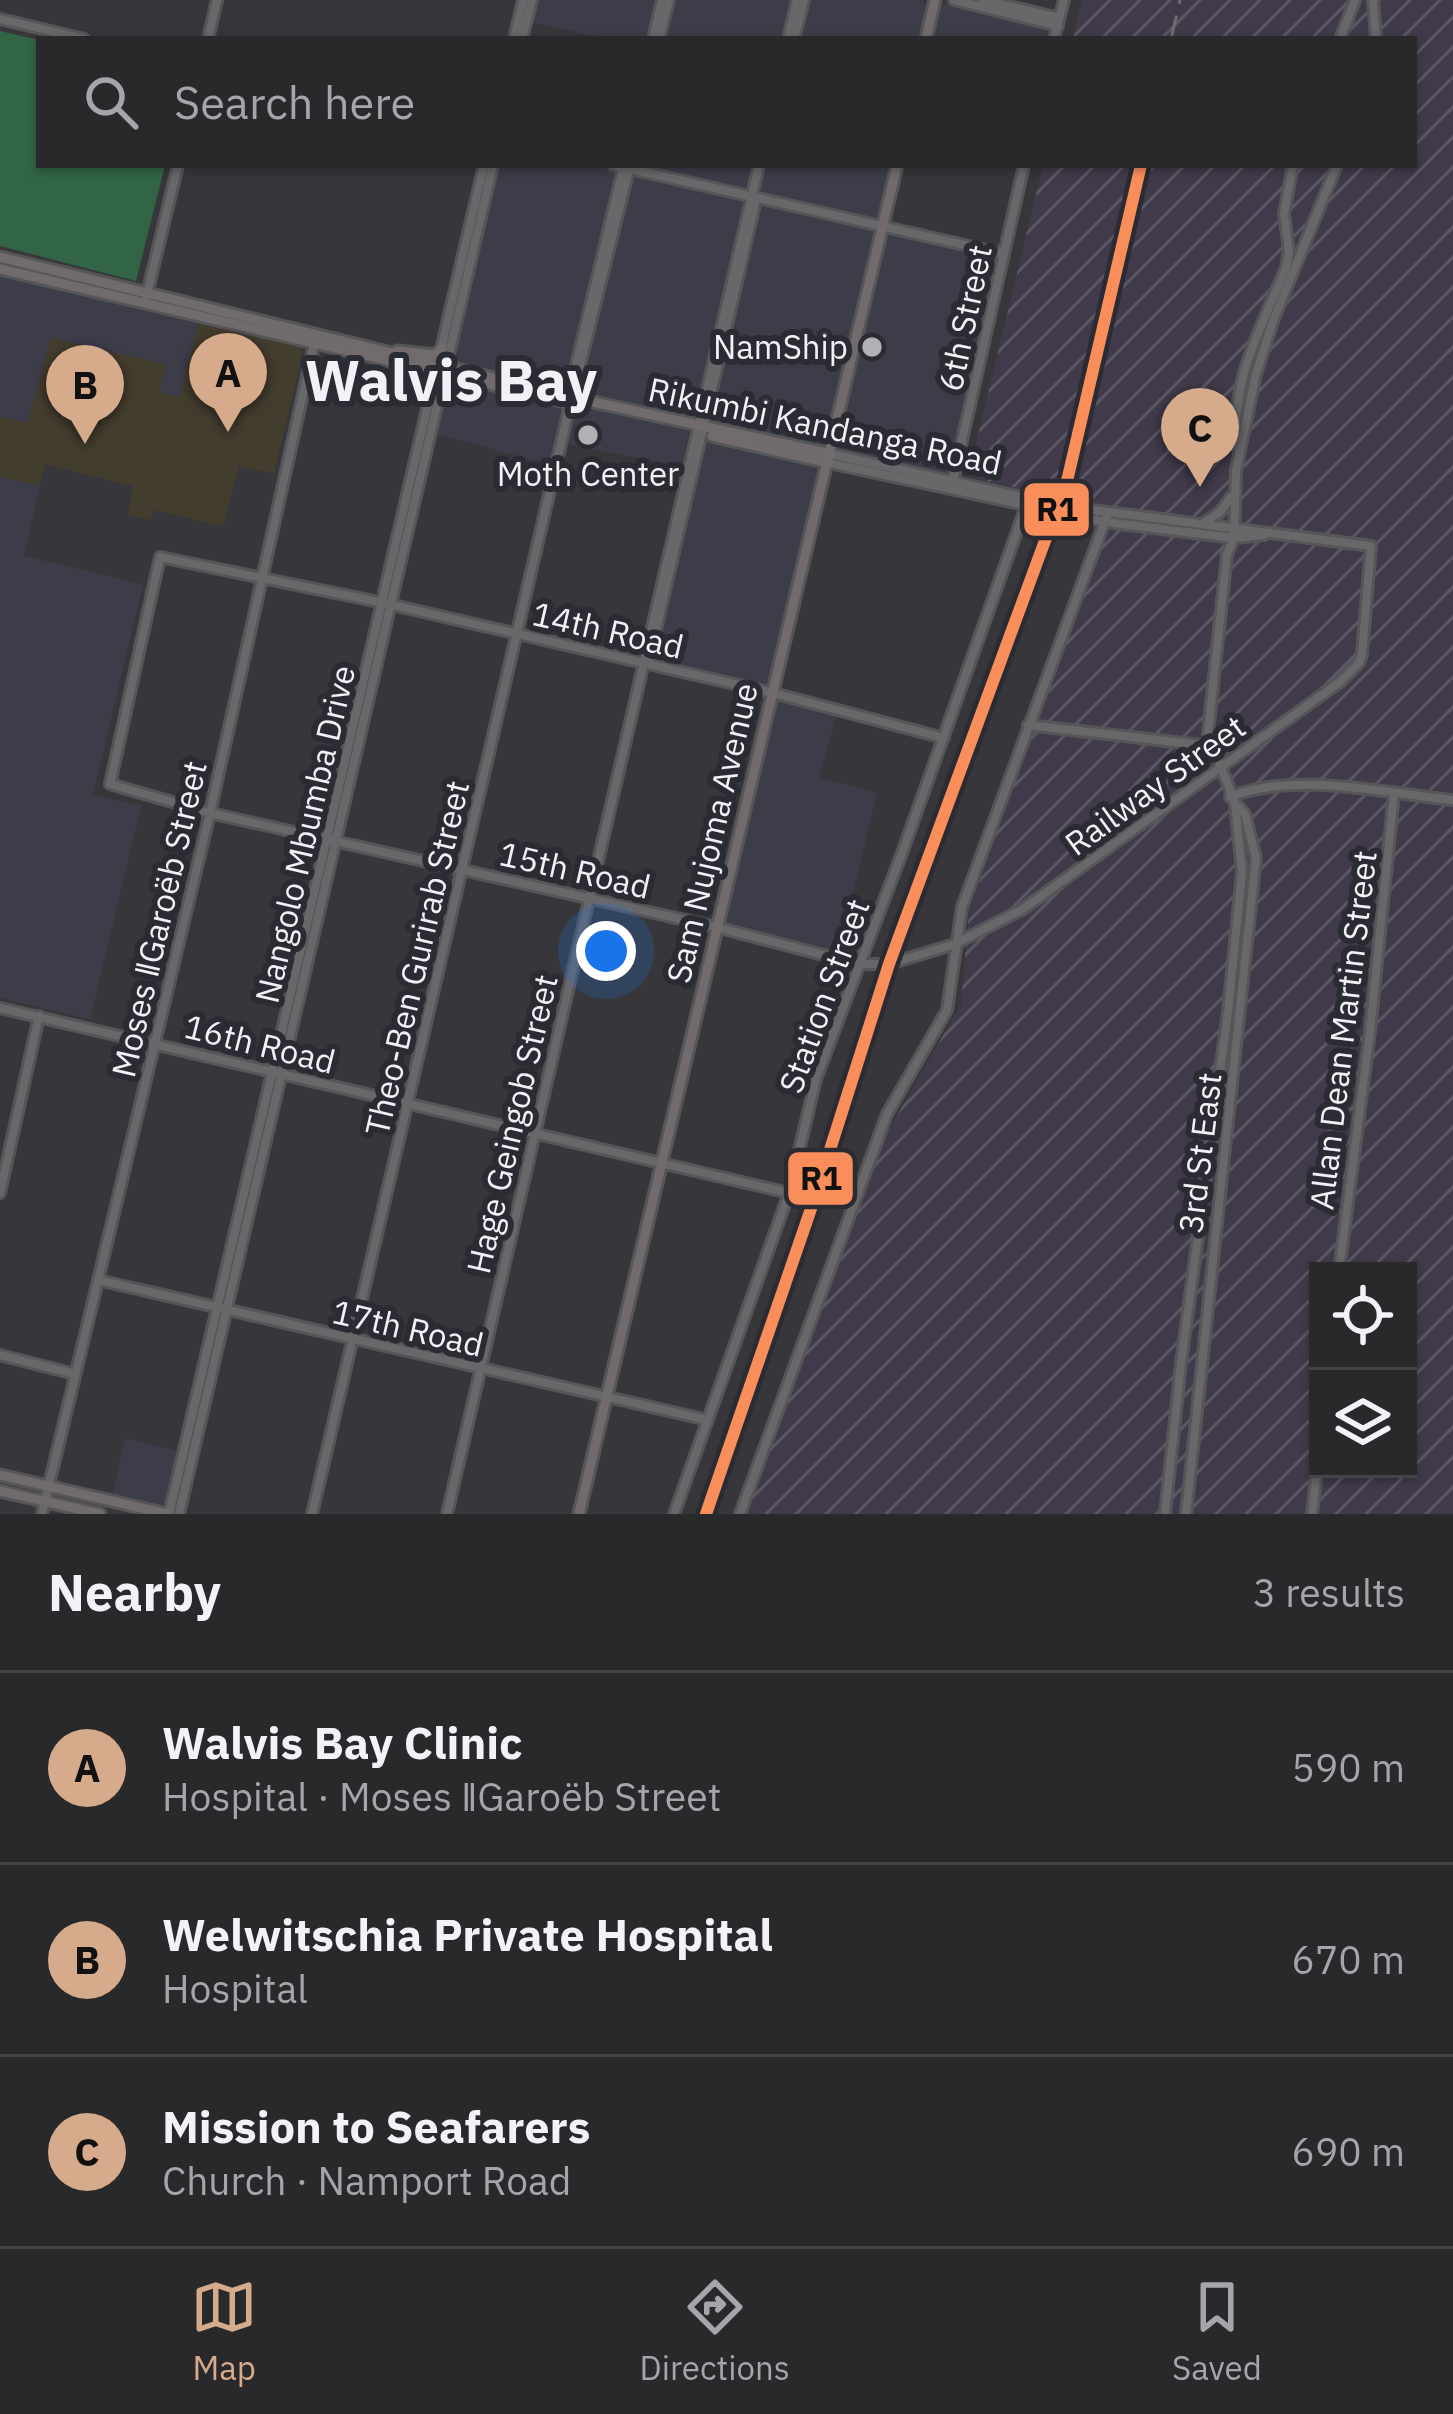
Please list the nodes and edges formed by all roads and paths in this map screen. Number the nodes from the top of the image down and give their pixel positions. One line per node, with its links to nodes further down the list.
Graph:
1 (218, 0): 14 (street)
2 (527, 0): 15 (street)
3 (666, 0): 16 (street)
4 (801, 0): 17 (street)
5 (954, 0): 12 (street)
6 (983, 0): 12 (street)
7 (1064, 0): 12 (street)
8 (1355, 0): 20 (street)
9 (1373, 0): 21 (street)
10 (935, 2): 18 (main road)
11 (0, 20): 13 (street)
12 (1058, 22): 19 (street)
13 (71, 36)
14 (209, 36)
15 (519, 36)
16 (657, 36)
17 (792, 36)
18 (927, 36)
19 (1055, 36)
20 (1341, 36)
21 (1376, 36)
22 (177, 168): 37 (street)
23 (483, 168): 39 (street, Nangolo Mbumba Drive)
24 (492, 168): 41 (street, Nangolo Mbumba Drive)
25 (624, 168): 42 (street, Theo-Ben Gurirab Street)
26 (632, 168): 32 (street)
27 (761, 168): 32 (street, Hage Geingob Street)
28 (896, 168): 33 (main road, Sam Nujoma Avenue)
29 (1023, 168): 34 (street, 6th Street)
30 (1292, 168): 44 (street)
31 (1336, 168): 44 (street)
32 (754, 198): 33 (street); 43 (street, Hage Geingob Street)
33 (884, 225): 34 (street); 45 (main road, Sam Nujoma Avenue)
34 (1004, 254): 46 (street, 6th Street)
35 (0, 257): 37 (main road, Rikumbi Kandanga Road)
36 (0, 268): 37 (main road, Rikumbi Kandanga Road)
37 (146, 298): 38 (main road, Rikumbi Kandanga Road)
38 (316, 338): 40 (main road, Rikumbi Kandanga Road); 41 (main road, Rikumbi Kandanga Road); 55 (street, Moses ǁGaroëb Street)
39 (442, 348): 40 (main road); 41 (street, Nangolo Mbumba Drive)
40 (392, 352): 41 (main road, Rikumbi Kandanga Road)
41 (442, 369): 42 (main road, Rikumbi Kandanga Road); 56 (street, Nangolo Mbumba Drive)
42 (571, 403): 43 (main road, Rikumbi Kandanga Road); 57 (street, Theo-Ben Gurirab Street)
43 (700, 430): 45 (main road, Rikumbi Kandanga Road); 58 (street, Hage Geingob Street)
44 (1239, 454): 47 (street)
45 (830, 459): 46 (street, Rikumbi Kandanga Road); 59 (main road, Sam Nujoma Avenue)
46 (952, 486): 48 (street, Rikumbi Kandanga Road)
47 (1235, 492): 49 (street); 51 (street)
48 (1027, 502): 50 (street, Rikumbi Kandanga Road); 61 (street, Station Street)
49 (1233, 509): 52 (street); 53 (street)
50 (1107, 517): 51 (street, Rikumbi Kandanga Road); 52 (street, Rikumbi Kandanga Road); 60 (street)
51 (1203, 523): 52 (street, Rikumbi Kandanga Road)
52 (1222, 531): 53 (street); 54 (street, 3rd St East)
53 (1235, 532): 54 (street, 3rd St East); 63 (street, Railway Street)
54 (1227, 554): 62 (street, 3rd St East)
55 (260, 577): 56 (street, 14th Road); 67 (street, Moses ǁGaroëb Street); 67 (street, 14th Road)
56 (387, 604): 57 (street, 14th Road); 68 (street, Nangolo Mbumba Drive)
57 (517, 634): 58 (street, 14th Road); 69 (street, Theo-Ben Gurirab Street)
58 (644, 664): 59 (street, 14th Road); 70 (street, Hage Geingob Street)
59 (773, 693): 61 (street, 14th Road); 71 (main road, Sam Nujoma Avenue)
60 (1028, 725): 62 (street); 72 (street)
61 (944, 738): 73 (street, Station Street)
62 (1210, 746): 63 (street, 3rd St East)
63 (1219, 768): 65 (street, 3rd St East); 72 (street, Railway Street)
64 (1394, 794): 65 (street); 66 (street); 87 (street, Allan Dean Martin Street)
65 (1233, 800): 83 (street, 3rd St East); 84 (street, 3rd St East)
66 (1453, 800)
67 (210, 812): 68 (street, 15th Road); 76 (street, Moses ǁGaroëb Street)
68 (332, 839): 69 (street, 15th Road); 77 (street, Nangolo Mbumba Drive)
69 (461, 870): 70 (street, 15th Road); 78 (street, Theo-Ben Gurirab Street)
70 (591, 898): 71 (street, 15th Road); 79 (street, Hage Geingob Street)
71 (716, 927): 73 (street, 15th Road); 80 (main road, Sam Nujoma Avenue)
72 (955, 944): 73 (street, Railway Street); 110 (street)
73 (858, 964): 82 (street, Station Street)
74 (0, 1007): 75 (street, 16th Road)
75 (39, 1016): 76 (street, 16th Road); 81 (street)
76 (156, 1043): 77 (street, 16th Road); 88 (street, Moses ǁGaroëb Street)
77 (277, 1073): 78 (street, 16th Road); 89 (street, Nangolo Mbumba Drive)
78 (407, 1105): 79 (street, 16th Road); 90 (street, Theo-Ben Gurirab Street)
79 (534, 1132): 80 (street, 16th Road); 94 (street, Hage Geingob Street)
80 (663, 1163): 82 (street, 16th Road); 96 (main road, Sam Nujoma Avenue)
81 (0, 1193)
82 (789, 1193): 97 (street, Station Street)
83 (1204, 1193): 84 (street); 85 (street, 3rd St East)
84 (1219, 1195): 86 (street, 3rd St East)
85 (1197, 1252): 86 (street); 92 (street, 3rd St East)
86 (1213, 1252): 93 (street, 3rd St East)
87 (1340, 1262)
88 (98, 1280): 89 (street, 17th Road); 95 (street, Moses ǁGaroëb Street)
89 (222, 1306): 90 (street, 17th Road); 104 (street, Nangolo Mbumba Drive); 105 (street, Nangolo Mbumba Drive)
90 (351, 1340): 94 (street, 17th Road); 106 (street, Theo-Ben Gurirab Street)
91 (0, 1355): 95 (street)
92 (1181, 1363): 93 (street); 111 (street, 3rd St East)
93 (1201, 1365): 112 (street, 3rd St East)
94 (479, 1370): 96 (street, 17th Road); 107 (street, Hage Geingob Street)
95 (76, 1373): 100 (street, Moses ǁGaroëb Street)
96 (607, 1396): 97 (street, 17th Road); 108 (main road, Sam Nujoma Avenue)
97 (708, 1420): 109 (street, Station Street)
98 (0, 1475): 100 (main road)
99 (1316, 1478): 113 (street)
100 (48, 1487): 102 (street, Moses ǁGaroëb Street); 104 (main road)
101 (0, 1491): 102 (main road)
102 (43, 1508): 103 (main road)
103 (100, 1514)
104 (168, 1514)
105 (179, 1514)
106 (311, 1514)
107 (447, 1514)
108 (579, 1514)
109 (674, 1514)
110 (740, 1514)
111 (1165, 1514)
112 (1186, 1514)
113 (1312, 1514)

